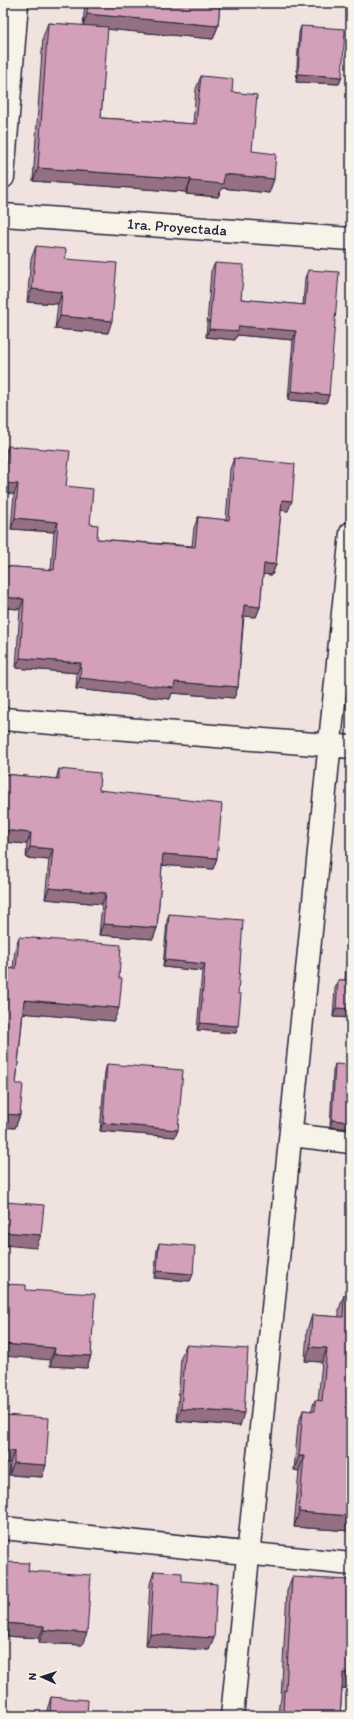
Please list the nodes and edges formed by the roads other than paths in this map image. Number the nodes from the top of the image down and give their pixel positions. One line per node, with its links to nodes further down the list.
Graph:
1 (17, 3): 2 (street)
2 (3, 177)
3 (3, 215): 4 (street, 1ra. Proyectada)
4 (351, 240)
5 (351, 533): 7 (street)
6 (3, 719): 7 (street)
7 (329, 744): 8 (street); 9 (street)
8 (351, 746)
9 (291, 1135): 10 (street); 12 (street)
10 (351, 1142)
11 (3, 1528): 12 (street)
12 (249, 1553): 13 (street); 14 (street)
13 (351, 1564)
14 (232, 1716)

